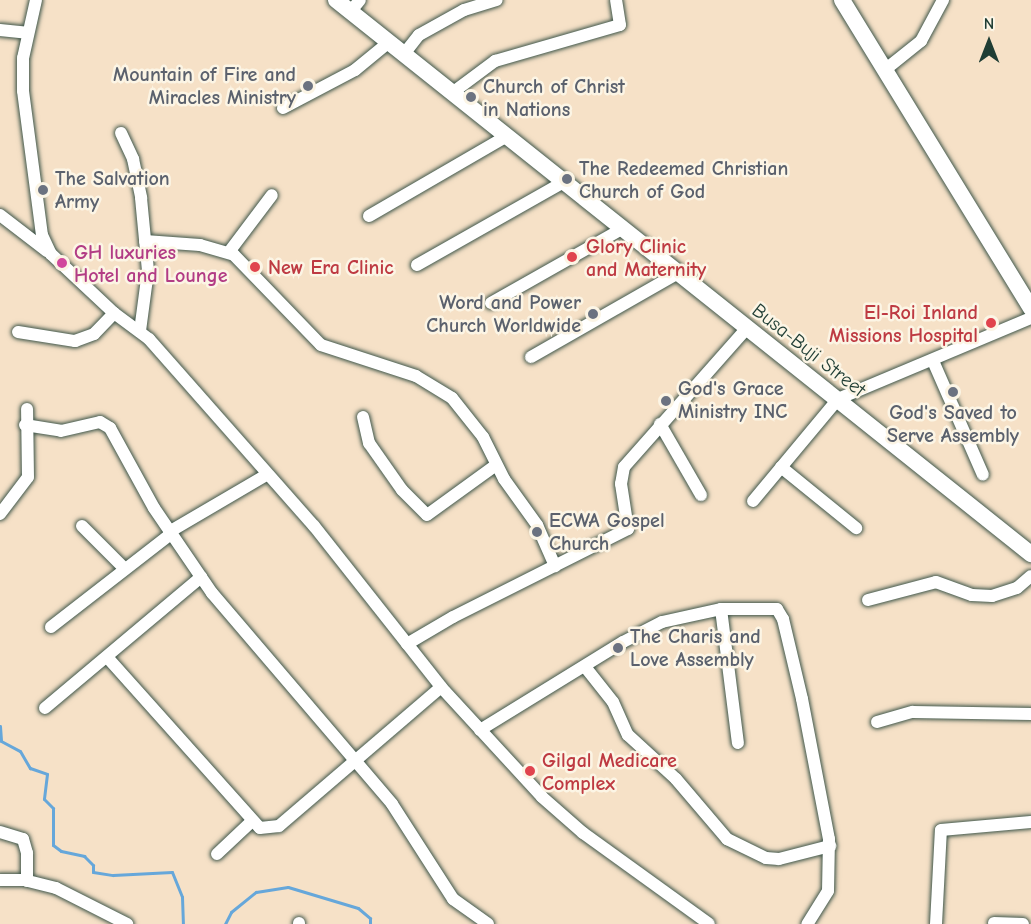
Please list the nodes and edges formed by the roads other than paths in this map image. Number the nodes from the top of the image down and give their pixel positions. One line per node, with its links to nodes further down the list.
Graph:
1 (36, 0): 9 (street)
2 (336, 0): 7 (street, Busa-Buji Street)
3 (496, 0): 11 (street)
4 (616, 0): 13 (street)
5 (842, 0): 12 (street)
6 (943, 0): 12 (street)
7 (355, 6): 10 (street, Busa-Buji Street)
8 (0, 30): 9 (street)
9 (27, 33): 24 (street)
10 (389, 42): 11 (street, Busa-Buji Street); 14 (street)
11 (404, 54): 13 (street, Busa-Buji Street)
12 (886, 69): 28 (street)
13 (452, 93): 16 (street, Busa-Buji Street)
14 (283, 108)
15 (121, 133): 22 (street)
16 (507, 136): 17 (street, Busa-Buji Street); 19 (street)
17 (564, 182): 21 (street, Busa-Buji Street); 25 (street)
18 (272, 195): 23 (street)
19 (369, 216)
20 (2, 220): 24 (street)
21 (622, 228): 26 (street, Busa-Buji Street); 27 (street)
22 (145, 241): 23 (street); 32 (street)
23 (229, 252): 41 (street)
24 (51, 254): 29 (street)
25 (417, 265)
26 (678, 273): 31 (street, Busa-Buji Street); 34 (street)
27 (491, 303)
28 (1031, 309)
29 (114, 313): 32 (street); 33 (street)
30 (1031, 318): 35 (street)
31 (747, 328): 36 (street, Busa-Buji Street); 40 (street)
32 (140, 331): 43 (street)
33 (18, 332)
34 (531, 357)
35 (933, 361): 36 (street); 44 (street)
36 (838, 399): 42 (street); 51 (street, Busa-Buji Street)
37 (27, 409): 39 (street)
38 (363, 417): 41 (street)
39 (25, 424): 47 (street); 50 (street)
40 (660, 424): 45 (street); 52 (street)
41 (496, 465): 52 (street)
42 (781, 467): 46 (street); 49 (street)
43 (266, 475): 50 (street); 59 (street)
44 (983, 475)
45 (701, 495)
46 (753, 501)
47 (0, 514)
48 (82, 526): 53 (street)
49 (856, 528)
50 (170, 533): 53 (street); 55 (street)
51 (1031, 554)
52 (555, 566): 59 (street)
53 (124, 568): 58 (street)
54 (1031, 576): 56 (street)
55 (201, 578): 60 (street); 68 (street)
56 (868, 600)
57 (721, 609): 61 (street); 67 (street); 72 (street)
58 (51, 627)
59 (406, 644): 62 (street)
60 (107, 657): 63 (street); 69 (street)
61 (586, 668): 66 (street); 72 (street)
62 (441, 687): 66 (street); 68 (street)
63 (45, 708)
64 (1031, 714): 65 (street)
65 (877, 722)
66 (480, 730): 79 (street)
67 (738, 743)
68 (354, 759): 69 (street); 78 (street)
69 (252, 821): 73 (street)
70 (1031, 822): 81 (street)
71 (0, 832): 75 (street)
72 (830, 846): 80 (street)
73 (217, 854)
74 (0, 880): 75 (street)
75 (27, 881): 77 (street)
76 (994, 922): 82 (street)
77 (127, 924)
78 (488, 924)
79 (709, 924)
80 (807, 924)
81 (936, 924)
82 (1023, 924)

